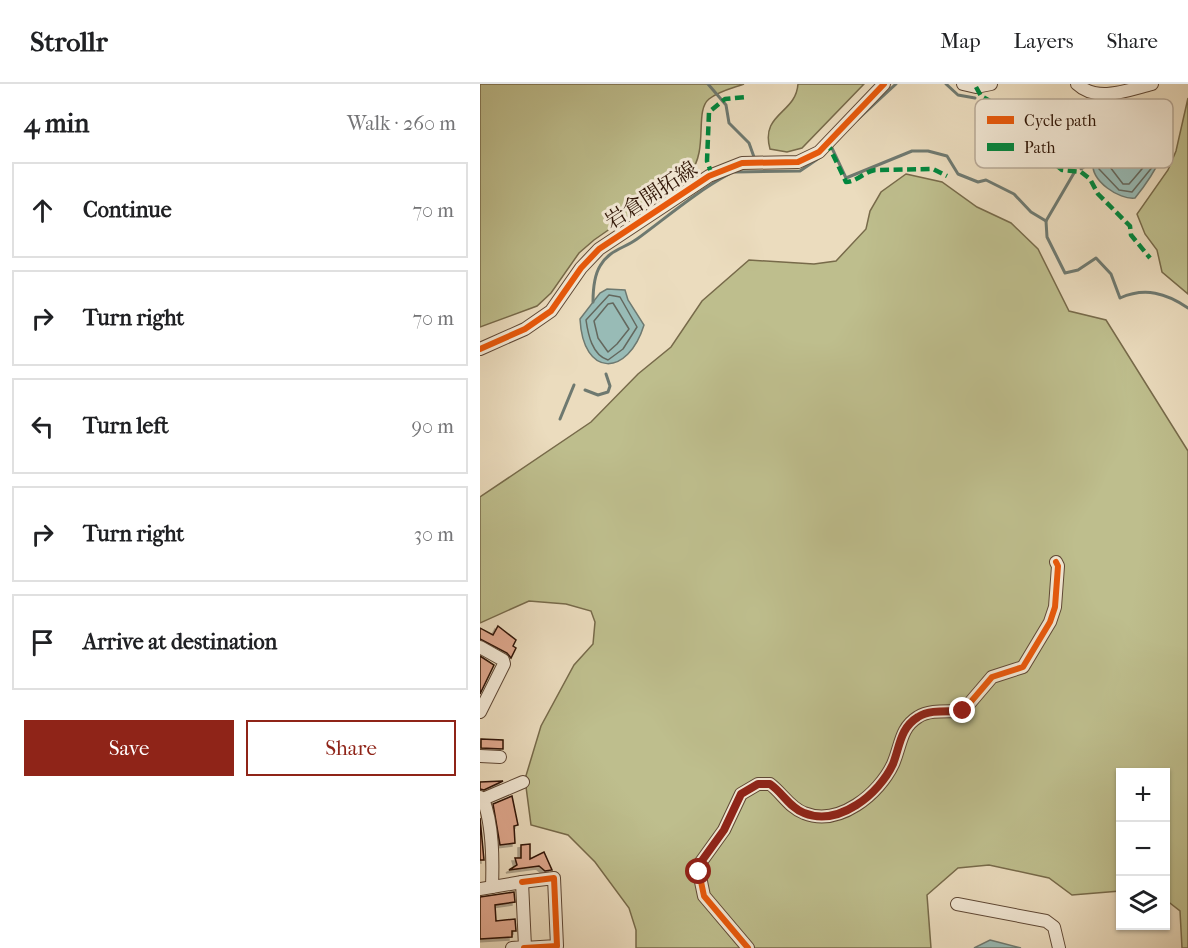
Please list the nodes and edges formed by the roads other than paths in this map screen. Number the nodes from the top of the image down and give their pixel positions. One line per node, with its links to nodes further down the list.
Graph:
1 (884, 84): 6 (street, 岩倉開拓線)
2 (963, 84): 3 (street)
3 (991, 84)
4 (1077, 84): 5 (street)
5 (1152, 84)
6 (480, 349)
7 (1056, 562): 19 (street)
8 (480, 646): 9 (street)
9 (480, 712)
10 (480, 756): 11 (street)
11 (500, 757)
12 (523, 782): 13 (street)
13 (481, 798): 15 (street)
14 (522, 882): 15 (street); 18 (street); 18 (street)
15 (486, 888)
16 (957, 904): 20 (street)
17 (512, 948): 18 (street)
18 (525, 948)
19 (748, 948)
20 (1059, 948)

